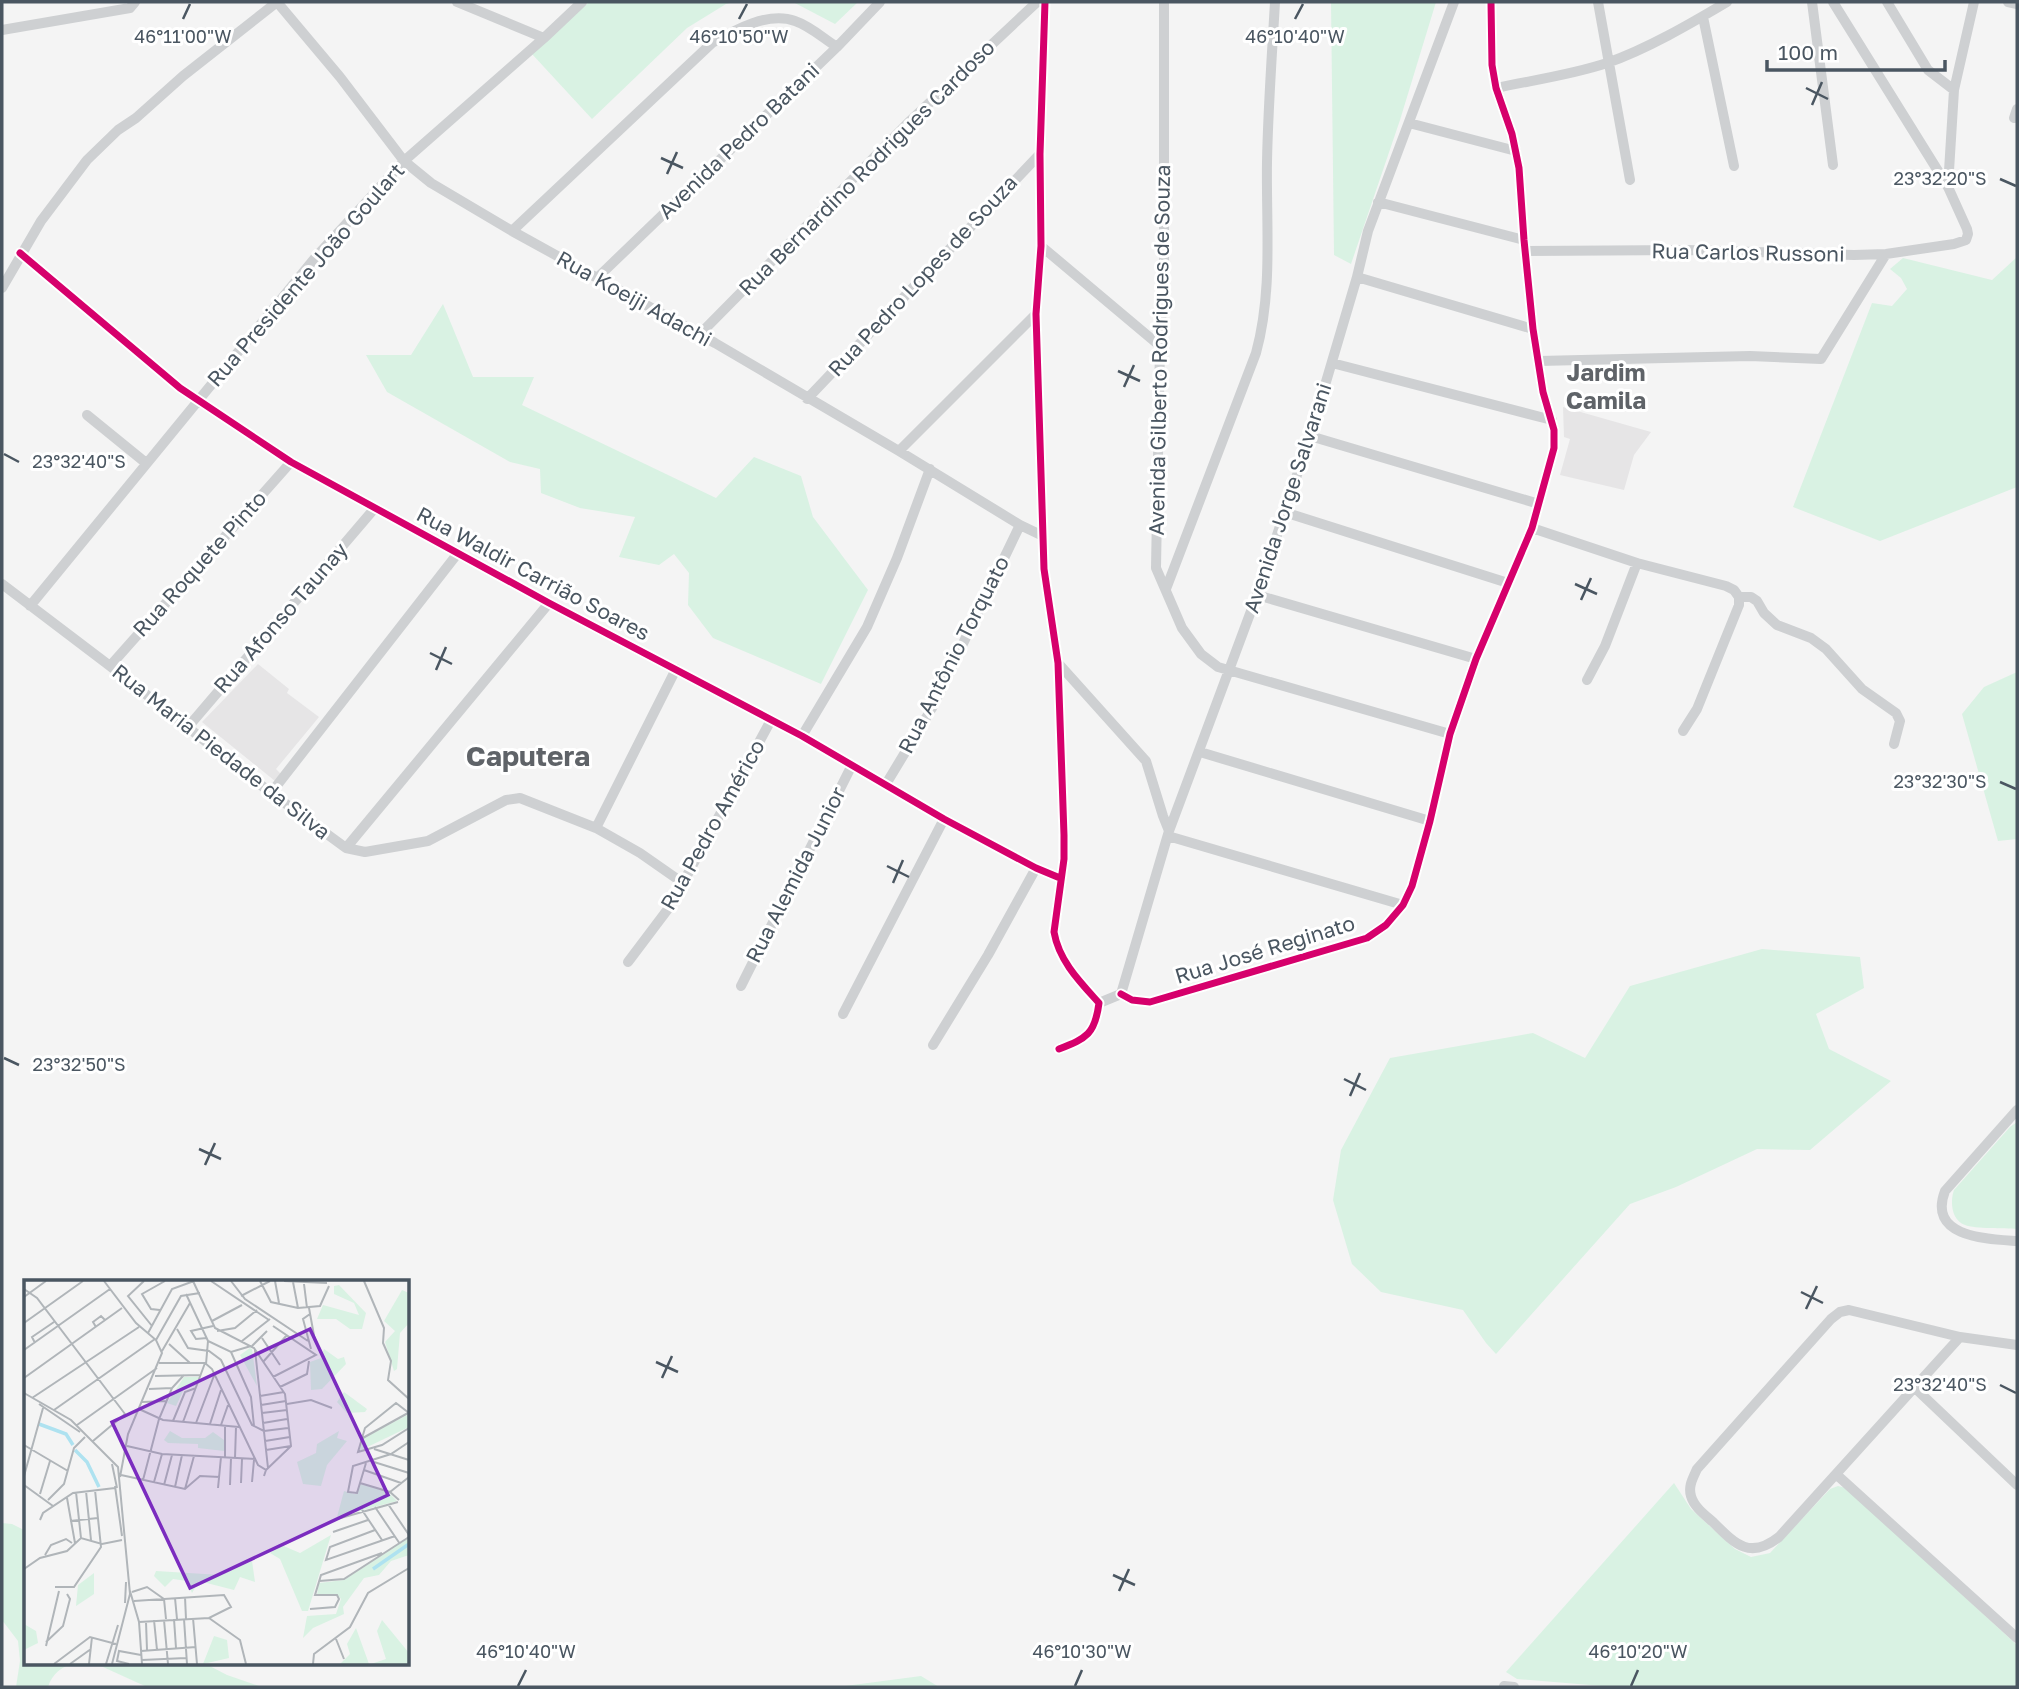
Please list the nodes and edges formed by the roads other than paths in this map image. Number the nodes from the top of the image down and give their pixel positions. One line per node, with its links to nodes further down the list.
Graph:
1 (277, 2): 30 (street, Rua Koeiji Adachi); 40 (street)
2 (457, 2): 22 (street)
3 (582, 2): 22 (street, Rua Presidente João Goulart)
4 (880, 2): 23 (street, Avenida Pedro Batani)
5 (1037, 2): 47 (street, Rua Bernardino Rodrigues Cardoso)
6 (1045, 2): 29 (street)
7 (1164, 2): 48 (street, Avenida Gilberto Rodrigues de Souza)
8 (1275, 2): 70 (street)
9 (1454, 2): 27 (street, Avenida Jorge Salvarani)
10 (1491, 2): 25 (street, Rua José Reginato)
11 (1598, 2): 24 (street)
12 (1727, 2): 20 (street)
13 (1812, 2): 31 (street)
14 (1833, 2): 34 (street)
15 (1887, 2): 26 (street)
16 (1974, 2): 26 (street)
17 (2008, 2): 18 (street)
18 (2017, 4)
19 (132, 5): 21 (street)
20 (1703, 17): 24 (street); 32 (street)
21 (2, 30)
22 (544, 38): 30 (street, Rua Presidente João Goulart)
23 (837, 47): 36 (street); 42 (street, Avenida Pedro Batani)
24 (1609, 62): 25 (street); 33 (street)
25 (1496, 88): 28 (street, Rua José Reginato)
26 (1954, 90): 34 (street)
27 (1409, 123): 28 (street); 35 (street, Avenida Jorge Salvarani)
28 (1516, 151): 37 (street, Rua José Reginato)
29 (1040, 154): 38 (street); 51 (street, Rua Pedro Lopes de Souza)
30 (404, 161): 36 (street, Rua Koeiji Adachi); 52 (street, Rua Presidente João Goulart)
31 (1833, 165)
32 (1734, 166)
33 (1630, 180)
34 (1948, 187): 41 (street, Rua Carlos Russoni)
35 (1378, 202): 37 (street); 43 (street, Avenida Jorge Salvarani)
36 (512, 231): 42 (street, Rua Koeiji Adachi)
37 (1524, 240): 39 (street, Rua José Reginato)
38 (1041, 246): 45 (street); 48 (street)
39 (1526, 251): 41 (street, Rua Carlos Russoni); 46 (street, Rua José Reginato)
40 (20, 253): 44 (street); 52 (street, Rua Waldir Carrião Soares)
41 (1886, 254): 49 (street)
42 (597, 278): 47 (street, Rua Koeiji Adachi)
43 (1357, 278): 46 (street); 50 (street, Avenida Jorge Salvarani)
44 (2, 288)
45 (1036, 314): 56 (street); 65 (street)
46 (1533, 329): 49 (street, Rua José Reginato)
47 (699, 335): 51 (street, Rua Koeiji Adachi)
48 (1160, 346): 70 (street, Avenida Gilberto Rodrigues de Souza)
49 (1539, 361): 54 (street, Rua José Reginato)
50 (1332, 363): 54 (street); 55 (street, Avenida Jorge Salvarani)
51 (807, 398): 56 (street, Rua Koeiji Adachi)
52 (199, 401): 57 (street, Rua Waldir Carrião Soares); 58 (street, Rua Presidente João Goulart)
53 (87, 415): 58 (street)
54 (1552, 420): 60 (street, Rua José Reginato)
55 (1310, 436): 60 (street); 62 (street, Avenida Jorge Salvarani)
56 (899, 451): 59 (street, Rua Koeiji Adachi)
57 (291, 462): 61 (street, Rua Waldir Carrião Soares); 77 (street, Rua Roquete Pinto)
58 (146, 463): 74 (street, Rua Presidente João Goulart)
59 (930, 469): 63 (street, Rua Koeiji Adachi); 85 (street)
60 (1539, 504): 64 (street, Rua José Reginato)
61 (374, 509): 66 (street, Rua Waldir Carrião Soares); 82 (street, Rua Afonso Taunay)
62 (1284, 512): 68 (street); 71 (street, Avenida Jorge Salvarani)
63 (1020, 525): 65 (street, Rua Koeiji Adachi); 89 (street, Rua Antônio Torquato)
64 (1532, 528): 67 (street); 68 (street, Rua José Reginato)
65 (1043, 537): 76 (street)
66 (457, 553): 73 (street, Rua Waldir Carrião Soares); 90 (street)
67 (1637, 563): 72 (street); 80 (street)
68 (1508, 583): 75 (street, Rua José Reginato)
69 (2, 584): 74 (street, Rua Maria Piedade da Silva)
70 (1166, 589): 79 (street, Avenida Gilberto Rodrigues de Souza)
71 (1257, 595): 75 (street); 79 (street, Avenida Jorge Salvarani)
72 (1739, 597): 83 (street); 86 (street)
73 (549, 603): 78 (street, Rua Waldir Carrião Soares); 95 (street)
74 (30, 606): 77 (street, Rua Maria Piedade da Silva)
75 (1476, 659): 84 (street, Rua José Reginato)
76 (1058, 663): 94 (street); 97 (street)
77 (110, 666): 82 (street, Rua Maria Piedade da Silva)
78 (676, 669): 81 (street, Rua Waldir Carrião Soares); 93 (street)
79 (1229, 671): 84 (street, Avenida Gilberto Rodrigues de Souza); 87 (street, Avenida Jorge Salvarani)
80 (1587, 680)
81 (771, 720): 85 (street, Rua Waldir Carrião Soares); 98 (street, Rua Pedro Américo)
82 (188, 727): 90 (street, Rua Maria Piedade da Silva)
83 (1683, 731)
84 (1450, 734): 92 (street, Rua José Reginato)
85 (802, 736): 88 (street, Rua Waldir Carrião Soares)
86 (1894, 744)
87 (1200, 752): 92 (street); 94 (street, Avenida Jorge Salvarani)
88 (852, 765): 89 (street, Rua Waldir Carrião Soares); 101 (street, Rua Alemida Junior)
89 (886, 784): 91 (street, Rua Waldir Carrião Soares)
90 (271, 793): 95 (street, Rua Maria Piedade da Silva)
91 (944, 819): 96 (street, Rua Waldir Carrião Soares); 104 (street)
92 (1430, 821): 99 (street, Rua José Reginato)
93 (596, 828): 95 (street, Rua Maria Piedade da Silva); 98 (street, Rua Maria Piedade da Silva)
94 (1169, 833): 99 (street); 102 (street, Avenida Jorge Salvarani)
95 (346, 848)
96 (1035, 868): 97 (street, Rua Waldir Carrião Soares); 105 (street)
97 (1060, 878): 103 (street)
98 (684, 883): 100 (street, Rua Pedro Américo)
99 (1403, 905): 102 (street, Rua José Reginato)
100 (628, 962)
101 (741, 986)
102 (1121, 994): 103 (street)
103 (1100, 1003): 106 (street)
104 (843, 1014)
105 (933, 1045)
106 (1059, 1049)
107 (2017, 1111): 108 (street)
108 (2017, 1241)
109 (1960, 1337): 110 (street); 111 (street); 112 (street)
110 (2017, 1346)
111 (1915, 1388): 112 (street); 113 (street)
112 (1837, 1475): 114 (street)
113 (2017, 1485)
114 (2017, 1638)

